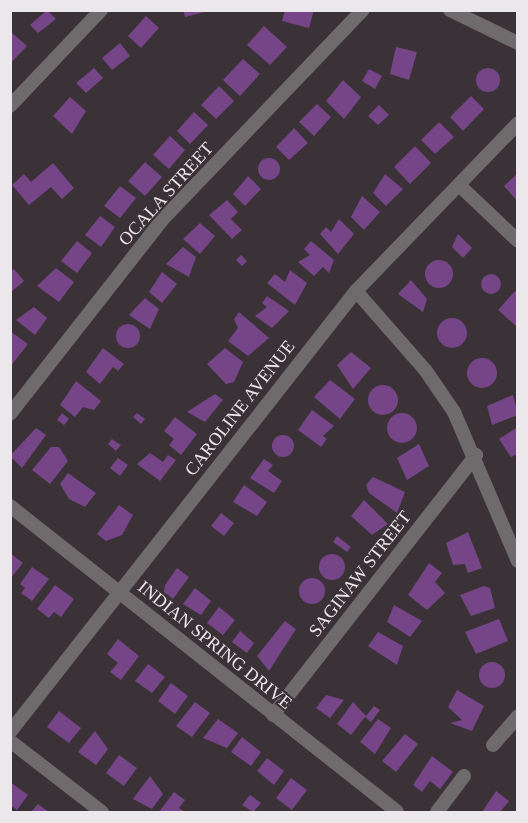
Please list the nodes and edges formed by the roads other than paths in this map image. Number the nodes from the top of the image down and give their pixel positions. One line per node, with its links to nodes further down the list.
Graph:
1 (101, 10): 5 (street)
2 (363, 10): 10 (street, OCALA STREET)
3 (450, 10): 4 (street)
4 (518, 43)
5 (10, 106)
6 (518, 123): 7 (street, CAROLINE AVENUE)
7 (459, 185): 8 (street); 9 (street, CAROLINE AVENUE)
8 (518, 241)
9 (356, 291): 11 (street); 14 (street, CAROLINE AVENUE)
10 (10, 414)
11 (476, 455): 13 (street); 15 (street, SAGINAW STREET)
12 (10, 506): 14 (street, INDIAN SPRING DRIVE)
13 (518, 561)
14 (118, 591): 15 (street, INDIAN SPRING DRIVE); 17 (street, CAROLINE AVENUE)
15 (273, 715): 22 (street, INDIAN SPRING DRIVE)
16 (518, 716): 19 (street)
17 (10, 732)
18 (10, 741): 21 (street)
19 (493, 745)
20 (464, 776): 23 (street)
21 (102, 813)
22 (397, 813)
23 (437, 813)

